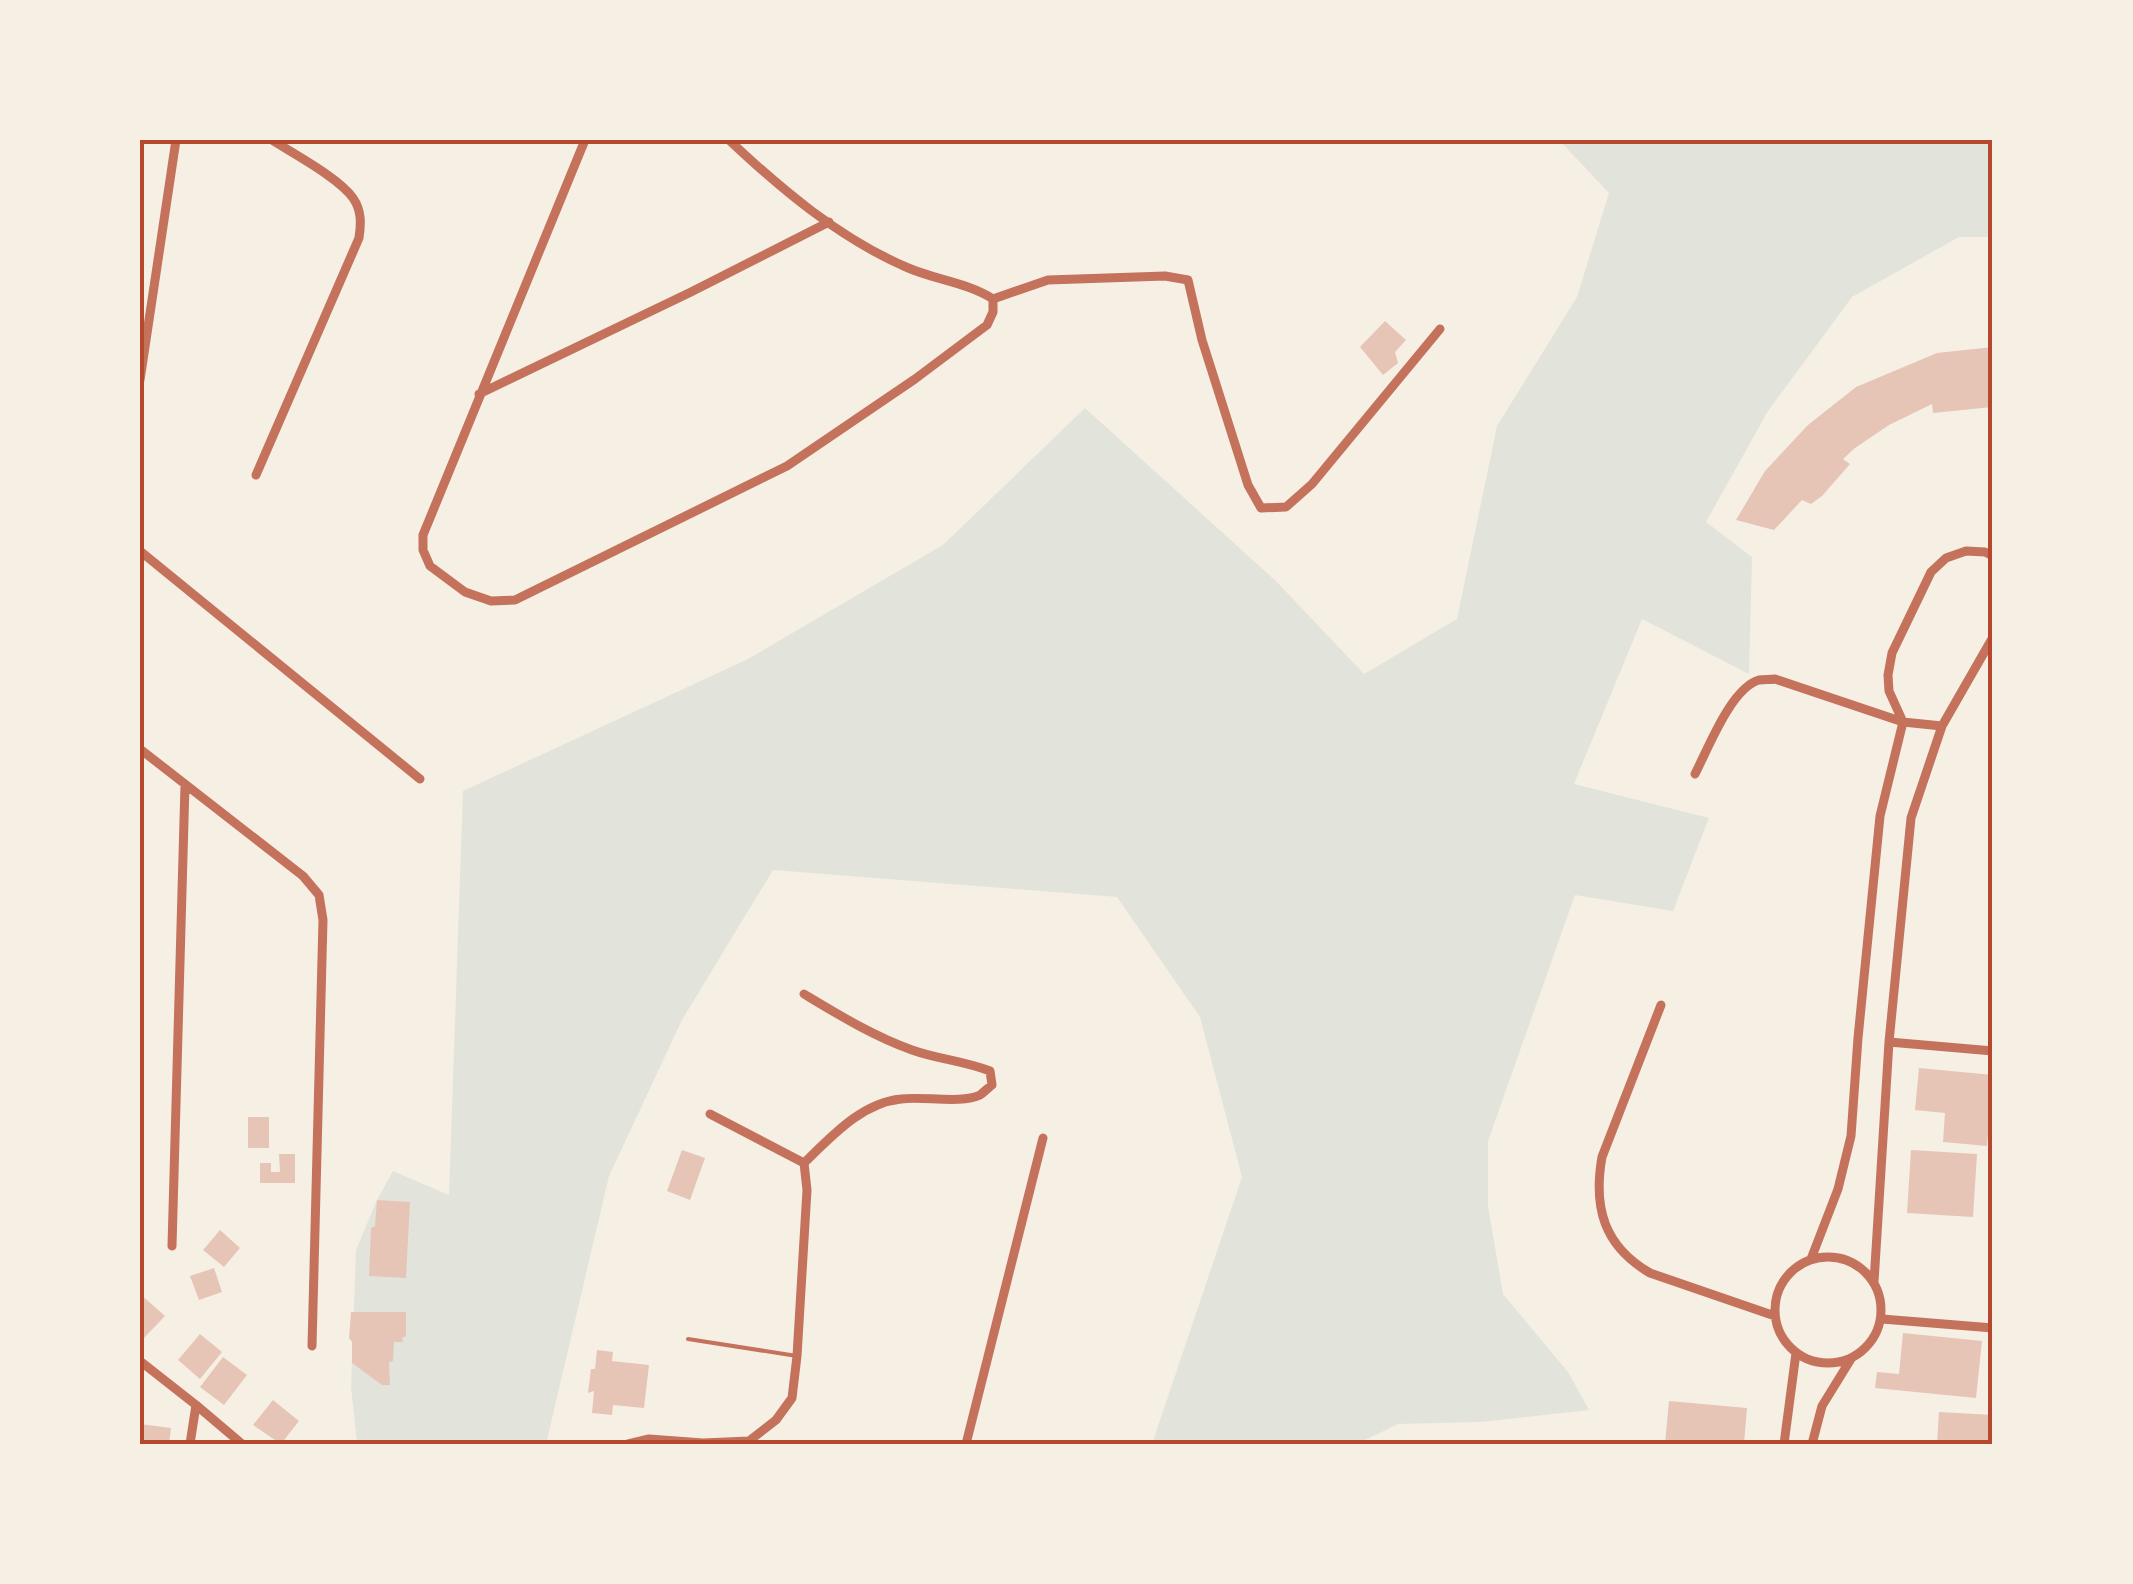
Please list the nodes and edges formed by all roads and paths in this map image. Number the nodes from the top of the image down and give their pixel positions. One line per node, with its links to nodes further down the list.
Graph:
1 (176, 140): 8 (street)
2 (272, 140): 10 (street)
3 (729, 140): 5 (street)
4 (581, 142): 9 (street)
5 (829, 222): 6 (street); 9 (street)
6 (994, 299): 7 (street); 9 (street)
7 (1440, 329)
8 (140, 380)
9 (479, 394)
10 (256, 475)
11 (140, 551): 18 (street)
12 (1993, 556): 14 (street)
13 (1993, 638): 15 (street)
14 (1903, 722): 15 (street); 17 (street); 28 (street)
15 (1942, 726): 22 (street)
16 (140, 748): 19 (street)
17 (1695, 774)
18 (420, 780)
19 (185, 785): 27 (street); 34 (street)
20 (804, 994): 26 (street)
21 (1661, 1004): 30 (street)
22 (1889, 1042): 23 (street); 29 (street)
23 (1993, 1051)
24 (710, 1114): 26 (street)
25 (1043, 1138): 44 (street)
26 (804, 1163): 36 (street)
27 (172, 1246)
28 (1812, 1259): 29 (street); 30 (street)
29 (1874, 1282): 31 (street)
30 (1775, 1316): 35 (street)
31 (1882, 1318): 32 (street); 37 (street)
32 (1993, 1328)
33 (688, 1339): 36 (lane)
34 (312, 1346)
35 (1796, 1353): 37 (street); 45 (street)
36 (797, 1356): 43 (street)
37 (1851, 1359): 46 (street)
38 (140, 1361): 39 (street)
39 (196, 1405): 40 (street); 41 (street)
40 (190, 1444)
41 (242, 1444)
42 (628, 1444): 43 (street)
43 (731, 1444)
44 (966, 1444)
45 (1784, 1444)
46 (1812, 1444)

